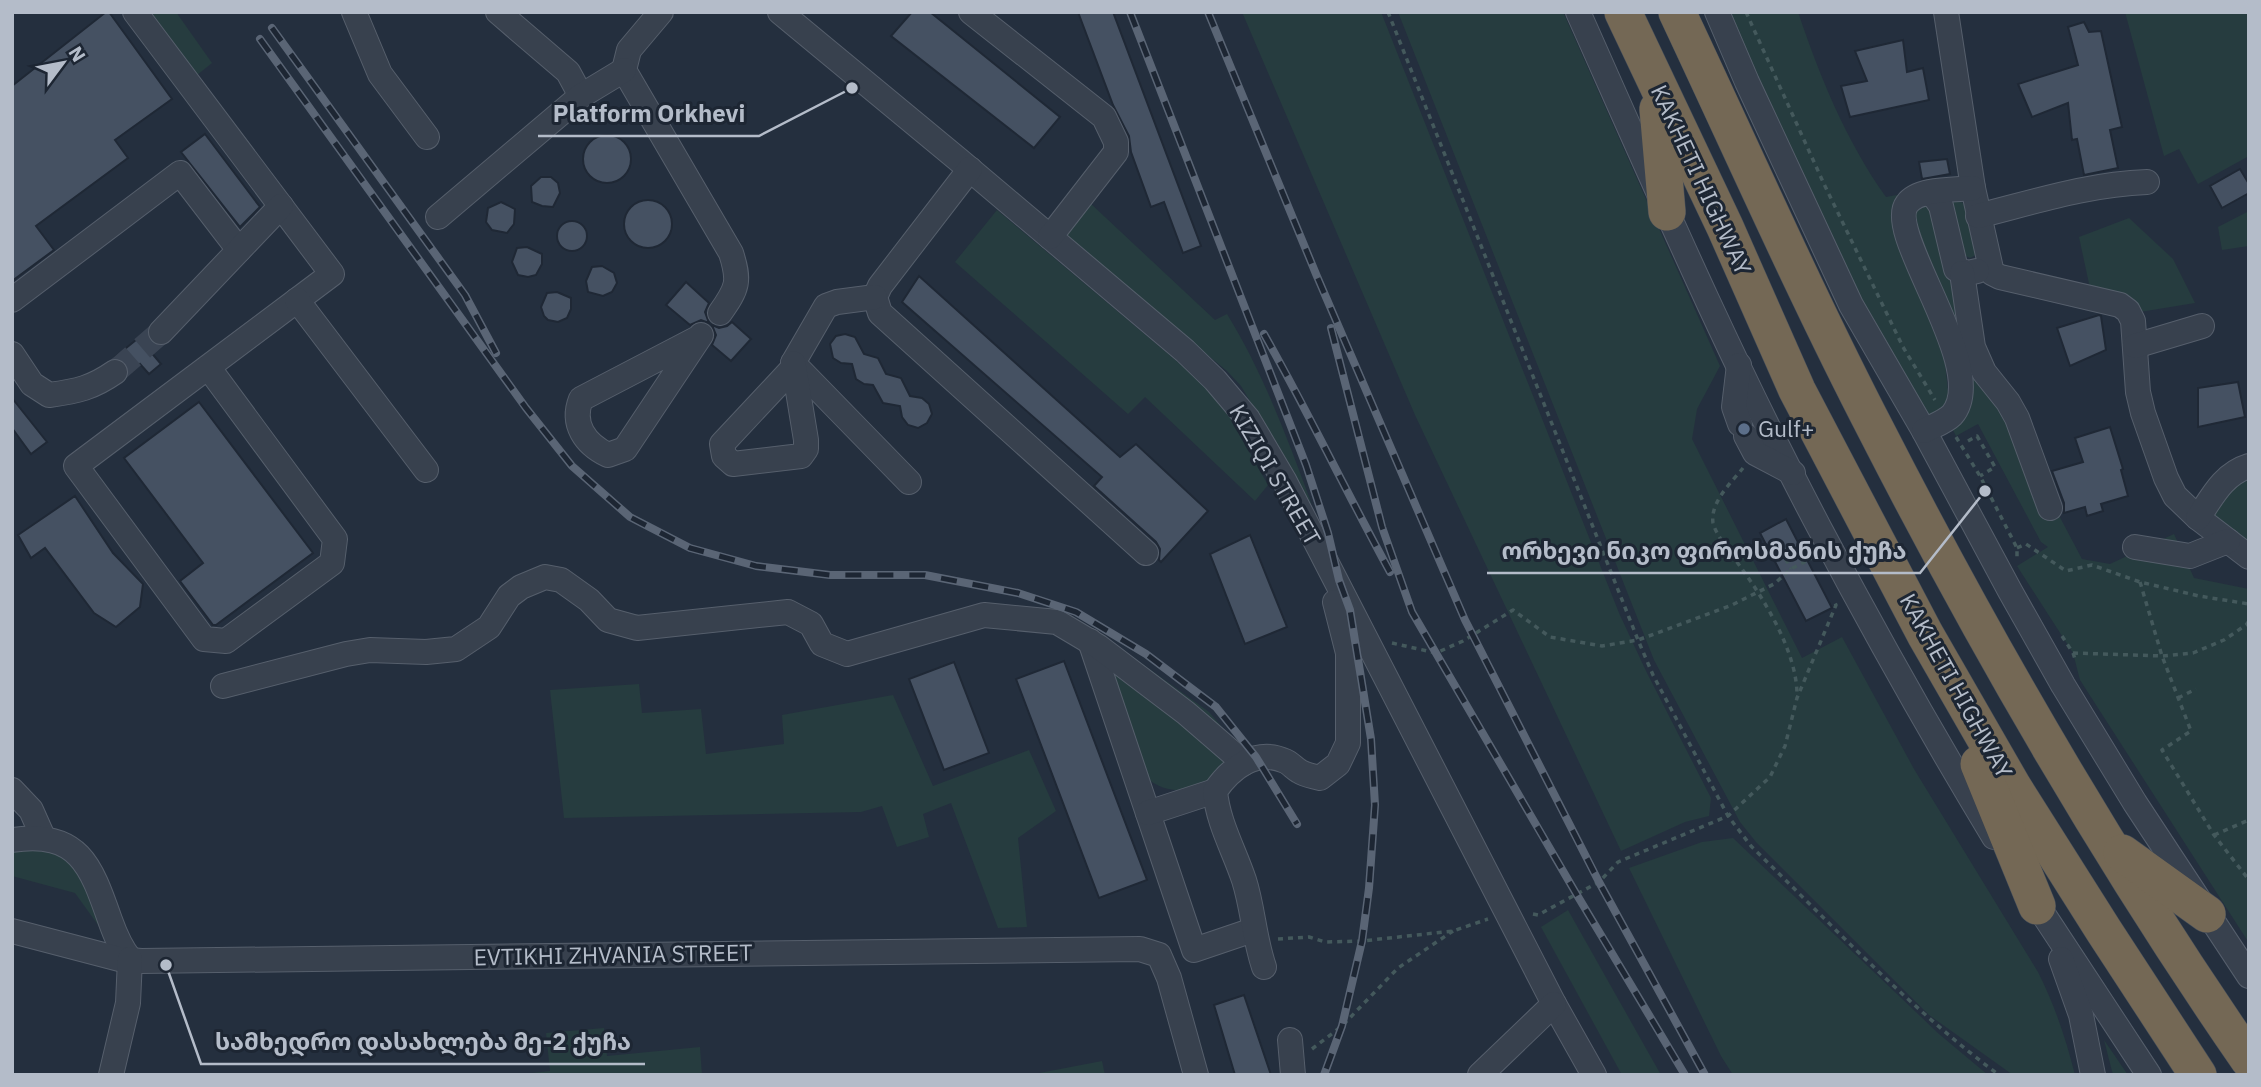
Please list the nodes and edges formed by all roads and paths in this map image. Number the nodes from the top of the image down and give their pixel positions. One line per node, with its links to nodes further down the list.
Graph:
1 (135, 12): 22 (street)
2 (498, 12): 16 (street)
3 (661, 12): 14 (street)
4 (780, 12): 18 (street, KIZIQI STREET)
5 (971, 12): 26 (street)
6 (1388, 12): 69 (path)
7 (1578, 12): 23 (street, KAKHETI HIGHWAY)
8 (1623, 12): 15 (highway, KAKHETI HIGHWAY)
9 (1677, 12): 90 (highway)
10 (1717, 12): 42 (street)
11 (1745, 12): 42 (path)
12 (1946, 12): 20 (street)
13 (346, 13): 17 (street)
14 (624, 70): 16 (street); 33 (street)
15 (1657, 87): 23 (highway); 68 (highway, KAKHETI HIGHWAY)
16 (581, 96): 25 (street)
17 (427, 137)
18 (970, 169): 26 (street, KIZIQI STREET); 30 (street)
19 (2147, 182): 24 (street)
20 (1973, 188): 21 (street); 24 (street)
21 (1927, 193): 29 (street); 42 (street)
22 (281, 206): 27 (street); 31 (street)
23 (1667, 212): 39 (street, KAKHETI HIGHWAY)
24 (1979, 216): 28 (street)
25 (438, 217)
26 (1050, 237): 59 (street, KIZIQI STREET)
27 (239, 250): 32 (street); 35 (street)
28 (1988, 262): 29 (street); 37 (street)
29 (1962, 273): 50 (street)
30 (874, 297): 49 (street); 56 (street)
31 (298, 299): 40 (street); 46 (street)
32 (12, 300)
33 (720, 313)
34 (2202, 326): 37 (street)
35 (161, 332)
36 (700, 337): 36 (street)
37 (2135, 346): 51 (street)
38 (12, 354): 41 (street)
39 (1739, 365): 43 (street); 47 (street, KAKHETI HIGHWAY)
40 (208, 367): 40 (street)
41 (115, 372)
42 (1935, 425): 48 (path); 94 (street)
43 (1747, 437): 47 (street); 63 (path)
44 (1968, 441): 48 (path)
45 (2249, 466): 51 (street)
46 (426, 470)
47 (1793, 473): 93 (street, KAKHETI HIGHWAY)
48 (1980, 476): 54 (path)
49 (909, 482)
50 (2050, 508)
51 (2198, 518): 52 (street)
52 (2228, 541): 53 (street); 57 (street)
53 (2135, 547)
54 (2017, 548): 60 (path); 62 (path)
55 (1781, 550): 61 (path)
56 (1146, 553)
57 (2249, 557)
58 (1812, 558): 61 (path)
59 (1326, 564): 72 (street, KIZIQI STREET); 79 (street)
60 (2017, 566)
61 (1791, 569): 63 (path)
62 (2140, 582): 64 (path); 73 (path)
63 (1759, 592): 69 (path); 77 (path)
64 (2249, 604)
65 (1836, 605): 77 (path)
66 (2249, 621): 73 (path)
67 (2059, 631): 71 (path)
68 (1925, 634): 93 (highway); 111 (highway, KAKHETI HIGHWAY)
69 (1638, 640): 72 (path); 83 (path)
70 (1090, 641): 75 (street); 79 (street); 82 (street)
71 (2073, 653): 73 (path); 74 (path)
72 (1373, 654): 92 (street, KIZIQI STREET)
73 (2162, 656): 78 (path)
74 (2076, 662)
75 (223, 686)
76 (2196, 689): 78 (path)
77 (1797, 698): 83 (path)
78 (2178, 698): 87 (path)
79 (1244, 763): 81 (street)
80 (12, 790): 88 (street)
81 (1215, 791): 82 (street); 97 (street)
82 (1148, 813): 97 (street)
83 (1727, 816): 92 (path); 108 (path)
84 (2249, 820): 85 (path)
85 (2232, 827): 86 (path); 87 (path)
86 (2235, 832)
87 (2214, 835): 91 (path)
88 (43, 837): 89 (street); 98 (street)
89 (12, 840)
90 (2106, 841): 94 (highway); 103 (highway)
91 (2249, 880)
92 (1507, 913): 95 (path); 101 (street, KIZIQI STREET)
93 (2042, 914): 109 (street); 110 (street, KAKHETI HIGHWAY)
94 (2207, 914): 100 (street)
95 (1453, 931): 97 (path); 102 (path)
96 (12, 932): 98 (street, EVTIKHI ZHVANIA STREET)
97 (1254, 936): 99 (street)
98 (130, 959): 104 (street); 105 (street, EVTIKHI ZHVANIA STREET)
99 (1264, 967)
100 (2249, 976)
101 (1554, 1004): 106 (street); 107 (street, KIZIQI STREET)
102 (1292, 1059)
103 (2249, 1060)
104 (111, 1075)
105 (1196, 1075)
106 (1479, 1075)
107 (1594, 1075)
108 (1999, 1075)
109 (2093, 1075)
110 (2149, 1075)
111 (2199, 1075)

